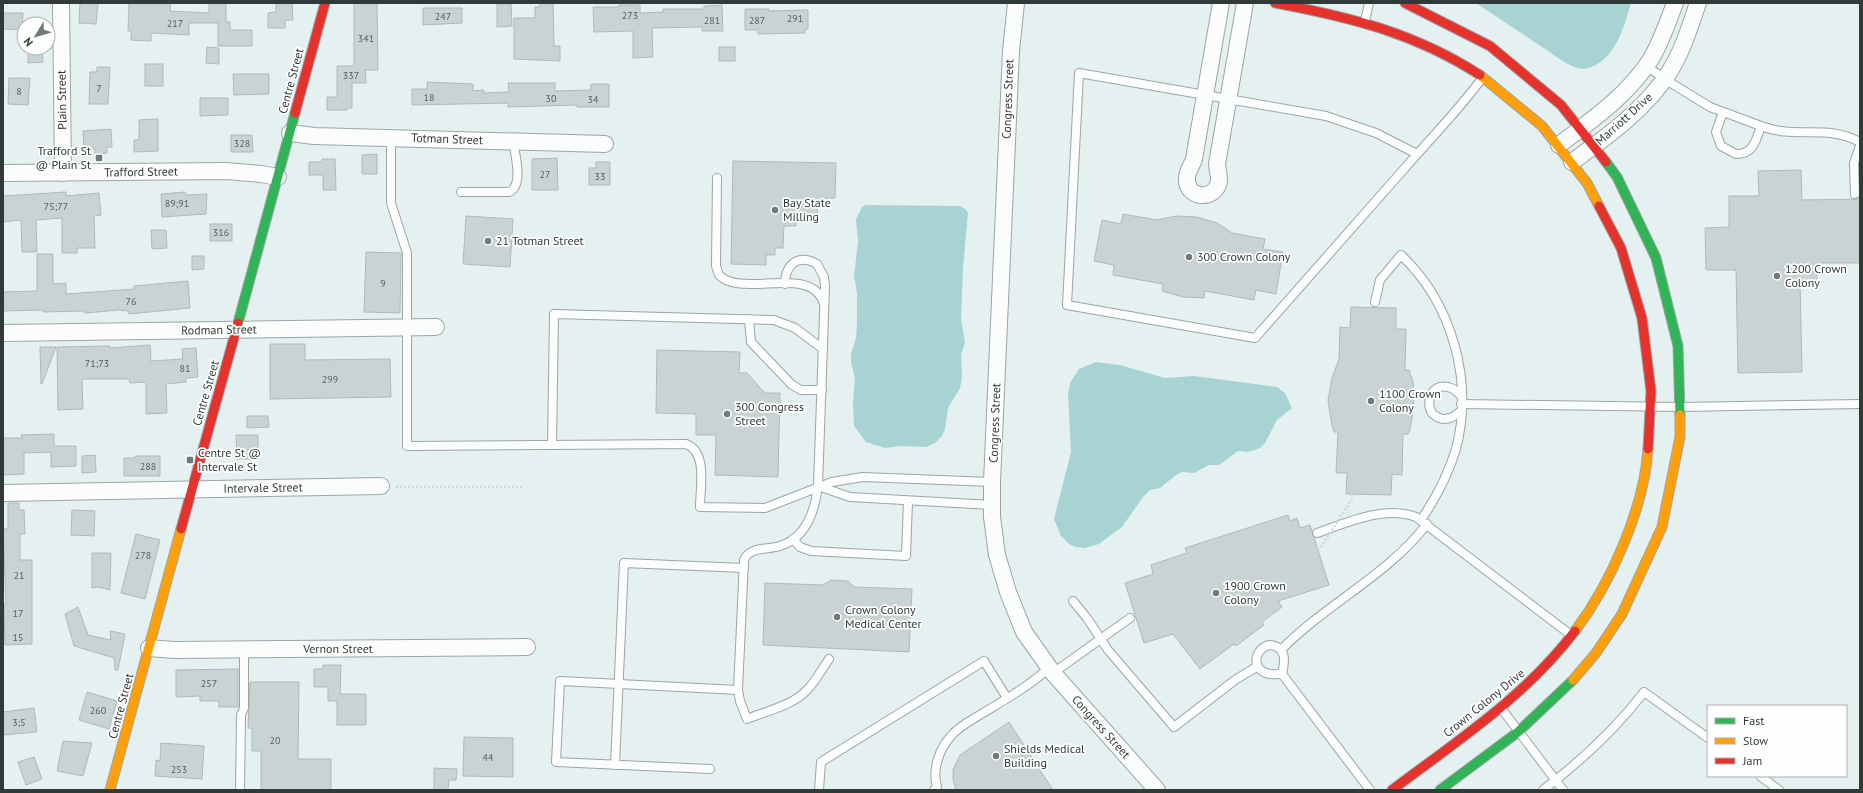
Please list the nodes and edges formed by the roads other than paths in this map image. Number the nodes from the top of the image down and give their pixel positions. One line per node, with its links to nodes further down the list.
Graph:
1 (61, 3): 32 (street, Plain Street)
2 (324, 3): 20 (street, Centre Street)
3 (1016, 3): 53 (street, Congress Street)
4 (1221, 3): 15 (street)
5 (1245, 3): 16 (street)
6 (1275, 3): 11 (street, Crown Colony Drive)
7 (1369, 3): 11 (lane)
8 (1405, 3): 19 (street)
9 (1675, 3): 12 (street, Marriott Drive)
10 (1698, 3): 14 (street, Marriott Drive)
11 (1365, 21): 13 (street, Crown Colony Drive)
12 (1646, 66): 14 (lane); 19 (street, Marriott Drive)
13 (1484, 76): 25 (street, Crown Colony Drive); 28 (lane)
14 (1664, 79): 17 (lane); 26 (street, Marriott Drive)
15 (1205, 94): 16 (lane); 28 (lane); 30 (street)
16 (1229, 98): 28 (lane); 33 (street)
17 (1723, 112): 18 (lane); 18 (lane)
18 (1761, 126): 23 (lane)
19 (1582, 127): 25 (street, Marriott Drive); 26 (street)
20 (290, 133): 21 (street, Totman Street); 34 (street, Centre Street)
21 (391, 137): 22 (street, Totman Street); 43 (lane)
22 (512, 141): 24 (street, Totman Street); 36 (lane)
23 (1860, 142)
24 (605, 144)
25 (1558, 145): 29 (street, Crown Colony Drive)
26 (1596, 145): 29 (street, Marriott Drive); 51 (street)
27 (1860, 146): 37 (lane)
28 (1416, 154)
29 (1572, 162): 50 (street, Crown Colony Drive)
30 (1189, 171): 33 (street); 33 (street)
31 (3, 173): 32 (street, Trafford Street)
32 (63, 173): 34 (street, Trafford Street)
33 (1219, 176)
34 (278, 177): 44 (street, Centre Street)
35 (717, 178): 38 (lane)
36 (461, 192)
37 (1854, 194)
38 (785, 284): 40 (lane); 40 (lane)
39 (1375, 302): 48 (lane)
40 (825, 308): 46 (lane)
41 (749, 319): 46 (lane); 47 (lane); 52 (lane)
42 (436, 327): 43 (street, Rodman Street)
43 (407, 328): 44 (street, Rodman Street); 52 (lane)
44 (236, 330): 45 (street, Rodman Street); 56 (street, Centre Street)
45 (3, 333)
46 (823, 349): 47 (lane)
47 (822, 390): 55 (lane)
48 (1461, 403): 50 (lane); 60 (lane)
49 (1860, 404): 51 (lane)
50 (1651, 407): 51 (lane); 66 (street, Crown Colony Drive)
51 (1681, 408): 80 (street)
52 (552, 445): 55 (lane)
53 (992, 482): 55 (lane); 59 (street, Congress Street)
54 (381, 486): 56 (street, Intervale Street)
55 (818, 486): 58 (lane); 62 (lane)
56 (192, 490): 57 (street, Intervale Street); 69 (street, Centre Street)
57 (3, 493)
58 (908, 501): 59 (lane); 62 (lane)
59 (992, 505): 74 (street, Congress Street)
60 (1424, 522): 61 (lane); 66 (lane); 71 (lane)
61 (1317, 533)
62 (793, 539): 63 (lane)
63 (744, 568): 76 (lane); 77 (lane)
64 (1073, 601): 67 (lane)
65 (1130, 618): 67 (lane)
66 (1572, 635): 79 (street, Crown Colony Drive)
67 (1100, 639): 73 (lane); 74 (lane)
68 (527, 647): 70 (street, Vernon Street)
69 (149, 648): 70 (street, Vernon Street); 87 (street, Centre Street)
70 (244, 650): 88 (lane)
71 (1281, 650): 73 (lane); 75 (lane)
72 (828, 659): 77 (lane)
73 (1258, 666): 75 (lane)
74 (1051, 671): 78 (lane); 90 (street, Congress Street)
75 (1282, 674): 91 (lane)
76 (618, 684): 77 (lane); 82 (lane); 82 (lane)
77 (738, 690)
78 (1007, 698): 86 (lane); 89 (lane)
79 (1501, 708): 80 (lane); 92 (street, Crown Colony Drive)
80 (1518, 731): 85 (lane); 93 (street)
81 (1707, 737): 85 (lane)
82 (615, 765): 83 (lane)
83 (710, 770)
84 (1761, 777): 96 (lane)
85 (1556, 781): 94 (lane); 95 (lane)
86 (936, 789)
87 (110, 790)
88 (240, 790)
89 (819, 790)
90 (1157, 790)
91 (1370, 790)
92 (1392, 790)
93 (1440, 790)
94 (1543, 790)
95 (1563, 790)
96 (1779, 790)

